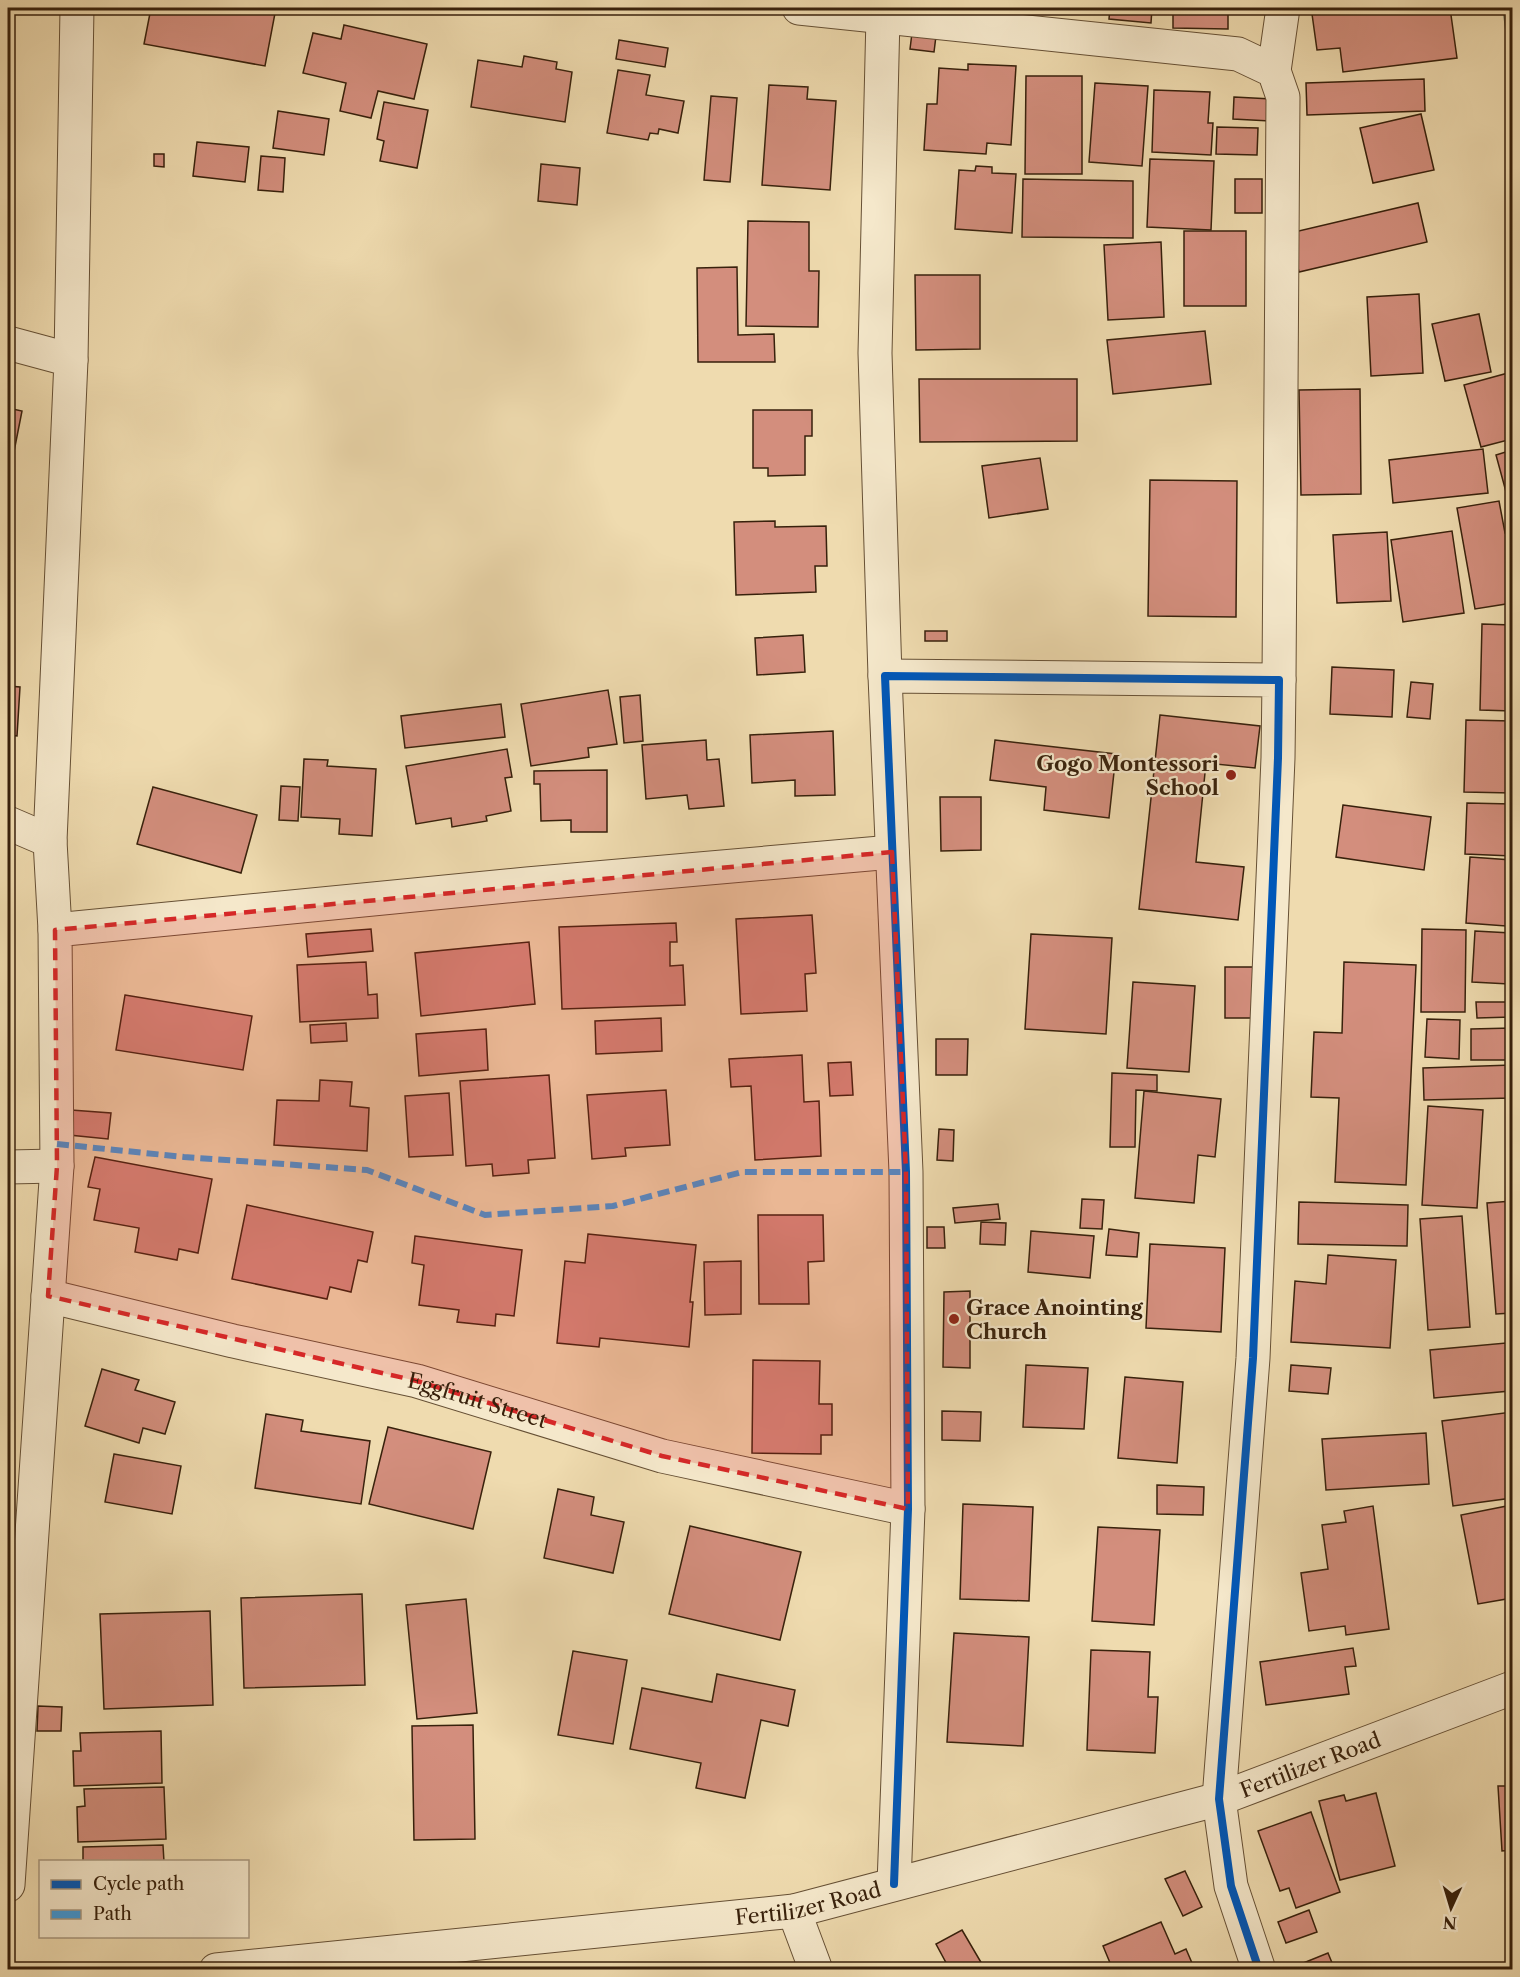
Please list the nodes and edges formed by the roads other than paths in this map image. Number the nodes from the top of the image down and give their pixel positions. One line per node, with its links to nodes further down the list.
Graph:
1 (77, 8): 7 (street)
2 (799, 8): 4 (street)
3 (1283, 8): 5 (street)
4 (883, 16): 5 (street); 8 (street)
5 (1274, 71): 9 (street)
6 (8, 343): 7 (street)
7 (71, 360): 11 (street)
8 (885, 676): 9 (street); 12 (street)
9 (1279, 680): 20 (street)
10 (8, 823): 11 (street)
11 (50, 841): 13 (street)
12 (892, 852): 13 (street); 17 (street)
13 (54, 930): 14 (street)
14 (57, 1166): 15 (street); 16 (street)
15 (8, 1167)
16 (48, 1296): 17 (street, Eggfruit Street); 18 (street)
17 (908, 1509): 21 (street)
18 (17, 1622): 22 (street)
19 (1512, 1688): 20 (street, Fertilizer Road)
20 (1219, 1799): 21 (street, Fertilizer Road); 26 (street)
21 (894, 1884): 23 (street, Fertilizer Road)
22 (8, 1885)
23 (794, 1911): 24 (street, Fertilizer Road); 25 (street)
24 (216, 1970)
25 (816, 1970)
26 (1259, 1970)

